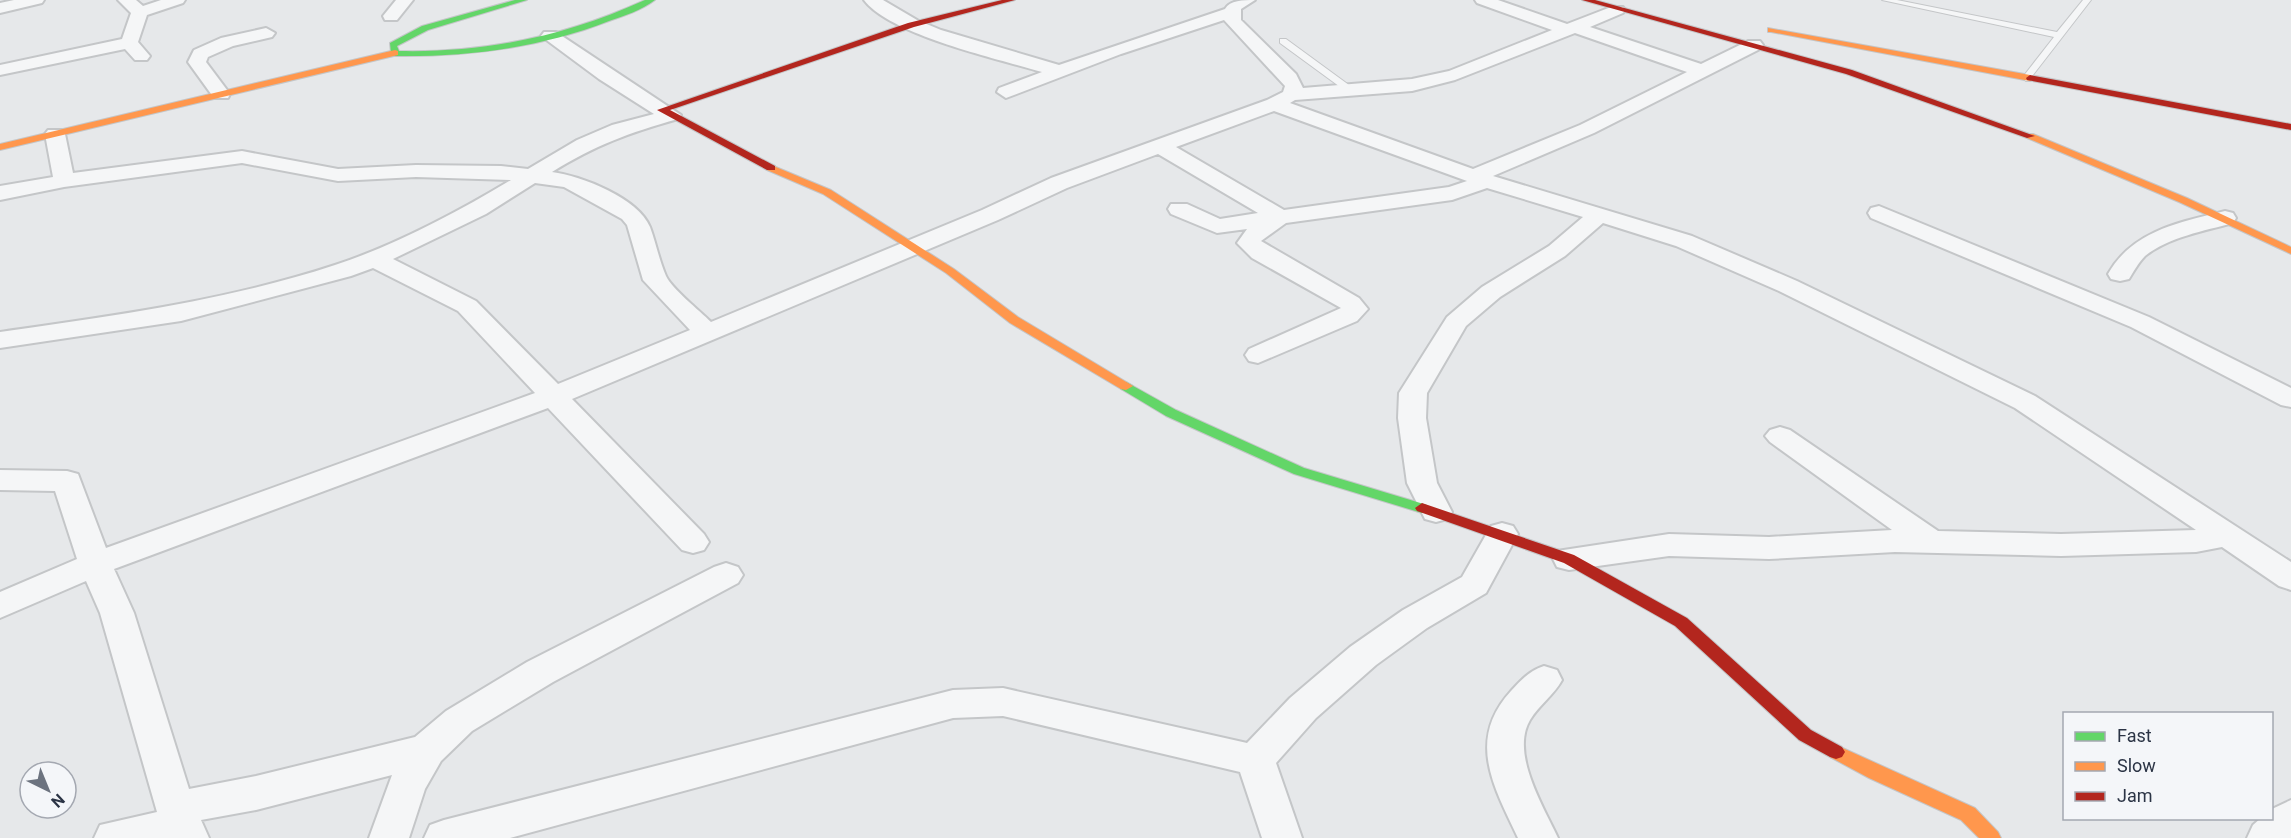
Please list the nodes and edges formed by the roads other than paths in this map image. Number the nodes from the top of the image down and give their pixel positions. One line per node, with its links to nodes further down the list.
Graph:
1 (36, 0): 15 (street)
2 (126, 0): 16 (street)
3 (177, 0): 16 (street)
4 (405, 0): 17 (street)
5 (523, 0): 27 (main road)
6 (651, 0): 23 (main road)
7 (872, 0): 19 (street)
8 (1011, 0): 19 (main road)
9 (1483, 0): 20 (street)
10 (1586, 0): 14 (main road)
11 (1886, 0): 22 (lane)
12 (2087, 0): 22 (lane)
13 (1240, 4): 30 (street); 36 (street)
14 (1611, 5): 18 (main road); 20 (street); 24 (main road)
15 (0, 8)
16 (140, 12): 26 (street)
17 (391, 16)
18 (1708, 19)
19 (911, 25): 30 (street); 37 (main road)
20 (1571, 28): 31 (street); 33 (street)
21 (266, 33): 35 (street)
22 (2058, 35): 32 (lane)
23 (550, 36): 27 (main road); 37 (street)
24 (1754, 36): 31 (street); 32 (main road); 50 (main road)
25 (1283, 41): 33 (lane)
26 (129, 44): 28 (street); 29 (street)
27 (395, 53): 35 (main road)
28 (144, 57)
29 (0, 70)
30 (1059, 71): 34 (street)
31 (1703, 71): 43 (street)
32 (2026, 78): 38 (main road)
33 (1350, 90): 36 (street)
34 (1006, 92)
35 (221, 94): 39 (main road)
36 (1282, 99): 40 (street); 43 (street)
37 (666, 112): 42 (street); 51 (main road)
38 (2291, 127)
39 (55, 134): 41 (main road); 44 (street)
40 (1160, 146): 49 (street); 51 (street)
41 (0, 147)
42 (537, 176): 44 (street); 53 (street); 55 (street)
43 (1481, 179): 48 (street); 49 (street)
44 (64, 181): 45 (street)
45 (0, 193)
46 (1179, 209): 49 (street)
47 (1879, 213): 59 (street)
48 (1599, 215): 62 (street); 64 (street)
49 (1280, 217): 57 (street)
50 (2225, 218): 52 (main road); 54 (street)
51 (911, 248): 55 (street); 62 (main road)
52 (2291, 251)
53 (374, 260): 56 (street); 58 (street)
54 (2120, 274)
55 (707, 332): 58 (street)
56 (0, 340)
57 (1258, 355)
58 (554, 396): 65 (street); 68 (street)
59 (2291, 399)
60 (1780, 436): 66 (street)
61 (0, 480): 68 (street)
62 (1436, 512): 63 (main road)
63 (1502, 534): 67 (main road); 74 (street)
64 (2225, 536): 66 (street); 70 (street)
65 (693, 542)
66 (1931, 542): 67 (street)
67 (1569, 559): 82 (main road)
68 (95, 564): 71 (street); 76 (street)
69 (726, 575): 73 (street)
70 (2291, 578)
71 (0, 606)
72 (1544, 680): 81 (street)
73 (428, 750): 76 (street); 78 (street)
74 (1255, 760): 79 (street); 80 (street)
75 (2291, 817): 83 (street)
76 (182, 824): 77 (street)
77 (114, 838)
78 (389, 838)
79 (444, 838)
80 (1282, 838)
81 (1538, 838)
82 (1991, 838)
83 (2266, 838)

